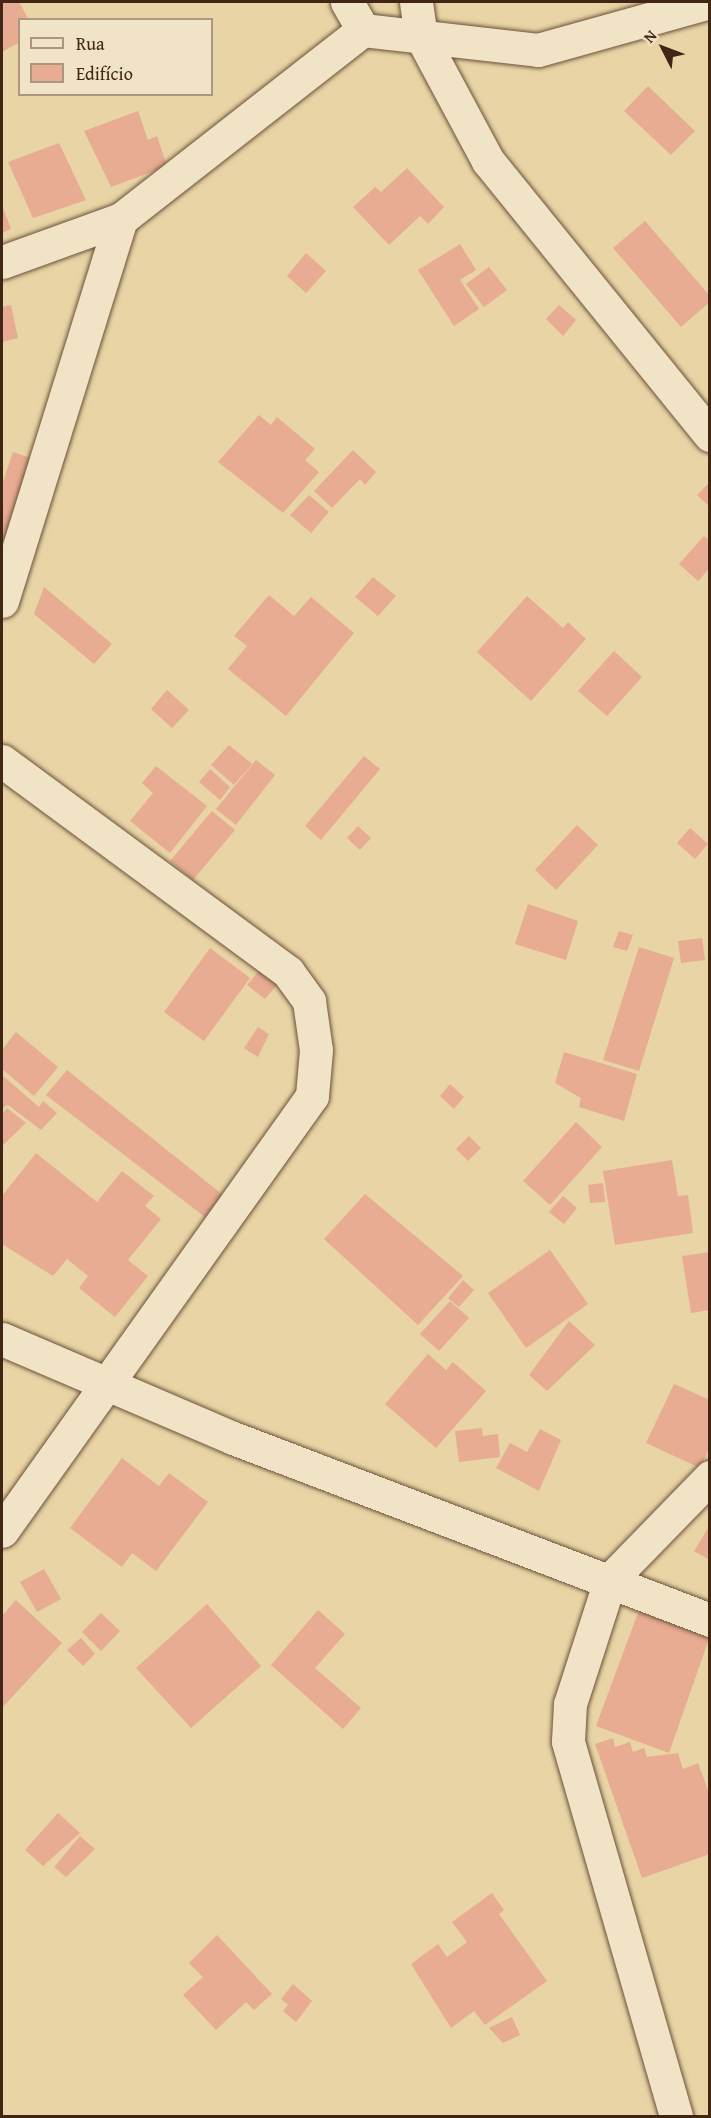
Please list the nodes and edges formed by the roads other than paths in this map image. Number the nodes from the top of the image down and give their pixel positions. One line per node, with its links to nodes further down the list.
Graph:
1 (347, 2): 4 (street)
2 (416, 2): 5 (street)
3 (710, 2): 5 (street)
4 (363, 30): 5 (street); 6 (street)
5 (421, 36): 8 (street)
6 (121, 219): 7 (street); 9 (street)
7 (2, 262)
8 (710, 435)
9 (2, 601)
10 (2, 761): 12 (street)
11 (2, 1339): 12 (street)
12 (105, 1384): 14 (street); 15 (street)
13 (710, 1477): 15 (street)
14 (2, 1531)
15 (610, 1580): 16 (street); 17 (street)
16 (710, 1620)
17 (676, 2116)

